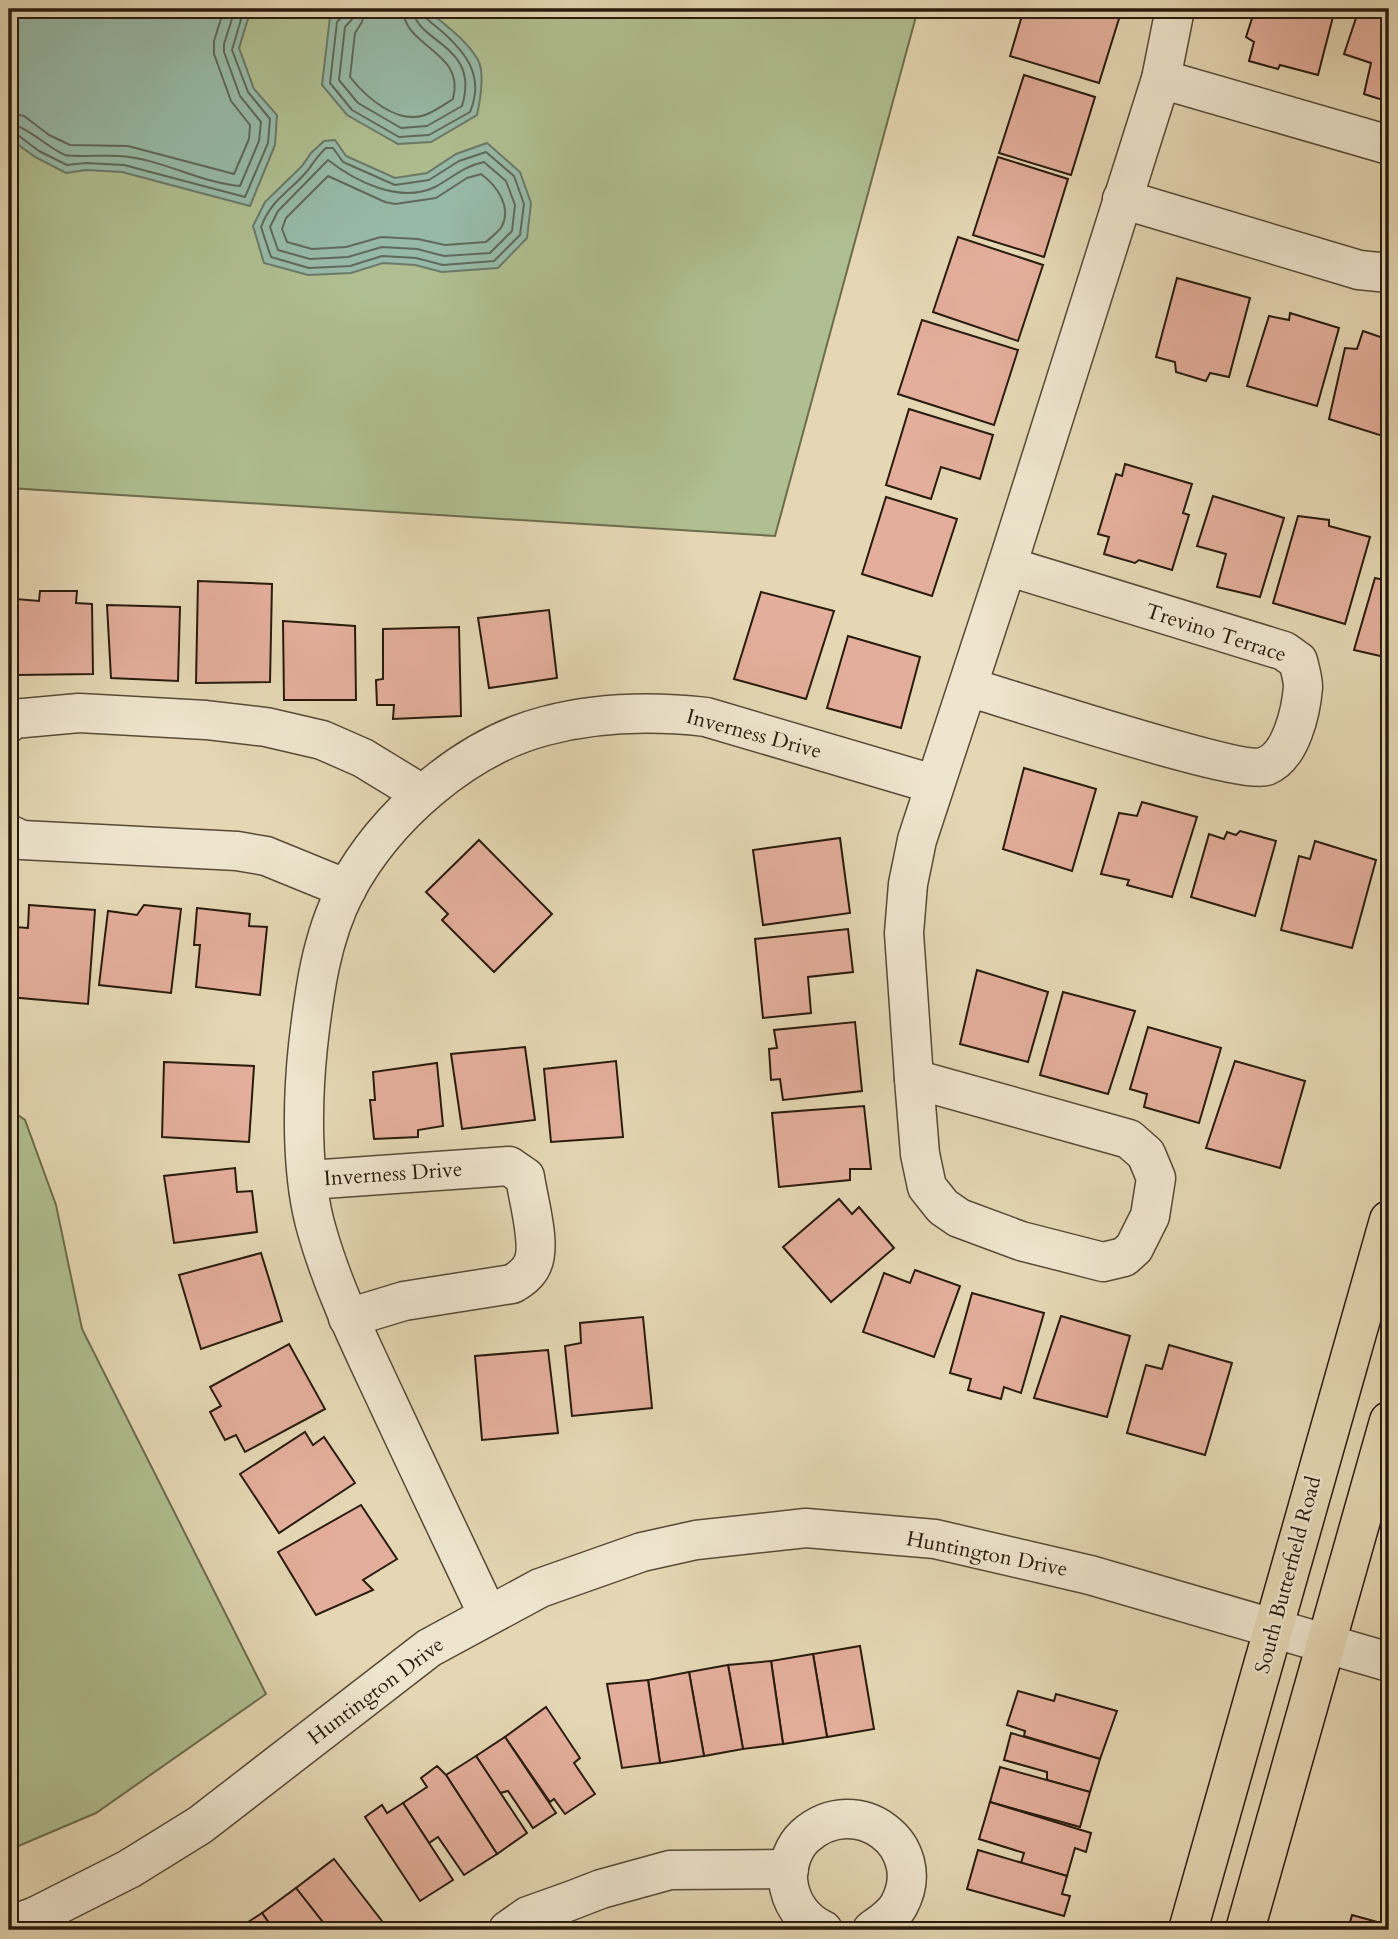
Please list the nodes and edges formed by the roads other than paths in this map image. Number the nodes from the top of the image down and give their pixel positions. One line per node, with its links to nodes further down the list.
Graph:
1 (1175, 9): 2 (street)
2 (1161, 79): 3 (street); 4 (street)
3 (1389, 145)
4 (1122, 199): 5 (street); 6 (street)
5 (1389, 273)
6 (1007, 566): 7 (street); 7 (street, Trevino Terrace)
7 (968, 687): 9 (street)
8 (9, 723): 10 (street)
9 (933, 784): 10 (street, Inverness Drive); 13 (street)
10 (422, 794): 12 (street, Inverness Drive)
11 (9, 834): 12 (street)
12 (346, 889): 14 (street, Inverness Drive)
13 (914, 1079): 13 (street)
14 (309, 1180): 16 (street, Inverness Drive); 16 (street, Inverness Drive)
15 (1389, 1220): 19 (main road, South Butterfield Road)
16 (348, 1318): 18 (street, Inverness Drive)
17 (1389, 1421): 20 (main road)
18 (488, 1615): 19 (street, Huntington Drive); 23 (street, Huntington Drive)
19 (1274, 1628): 20 (street, Huntington Drive); 27 (main road, South Butterfield Road)
20 (1327, 1643): 21 (street, Huntington Drive); 28 (main road)
21 (1389, 1662)
22 (789, 1870): 24 (street); 25 (street); 26 (street)
23 (9, 1926)
24 (508, 1930)
25 (823, 1930)
26 (872, 1930)
27 (1188, 1930)
28 (1244, 1930)

